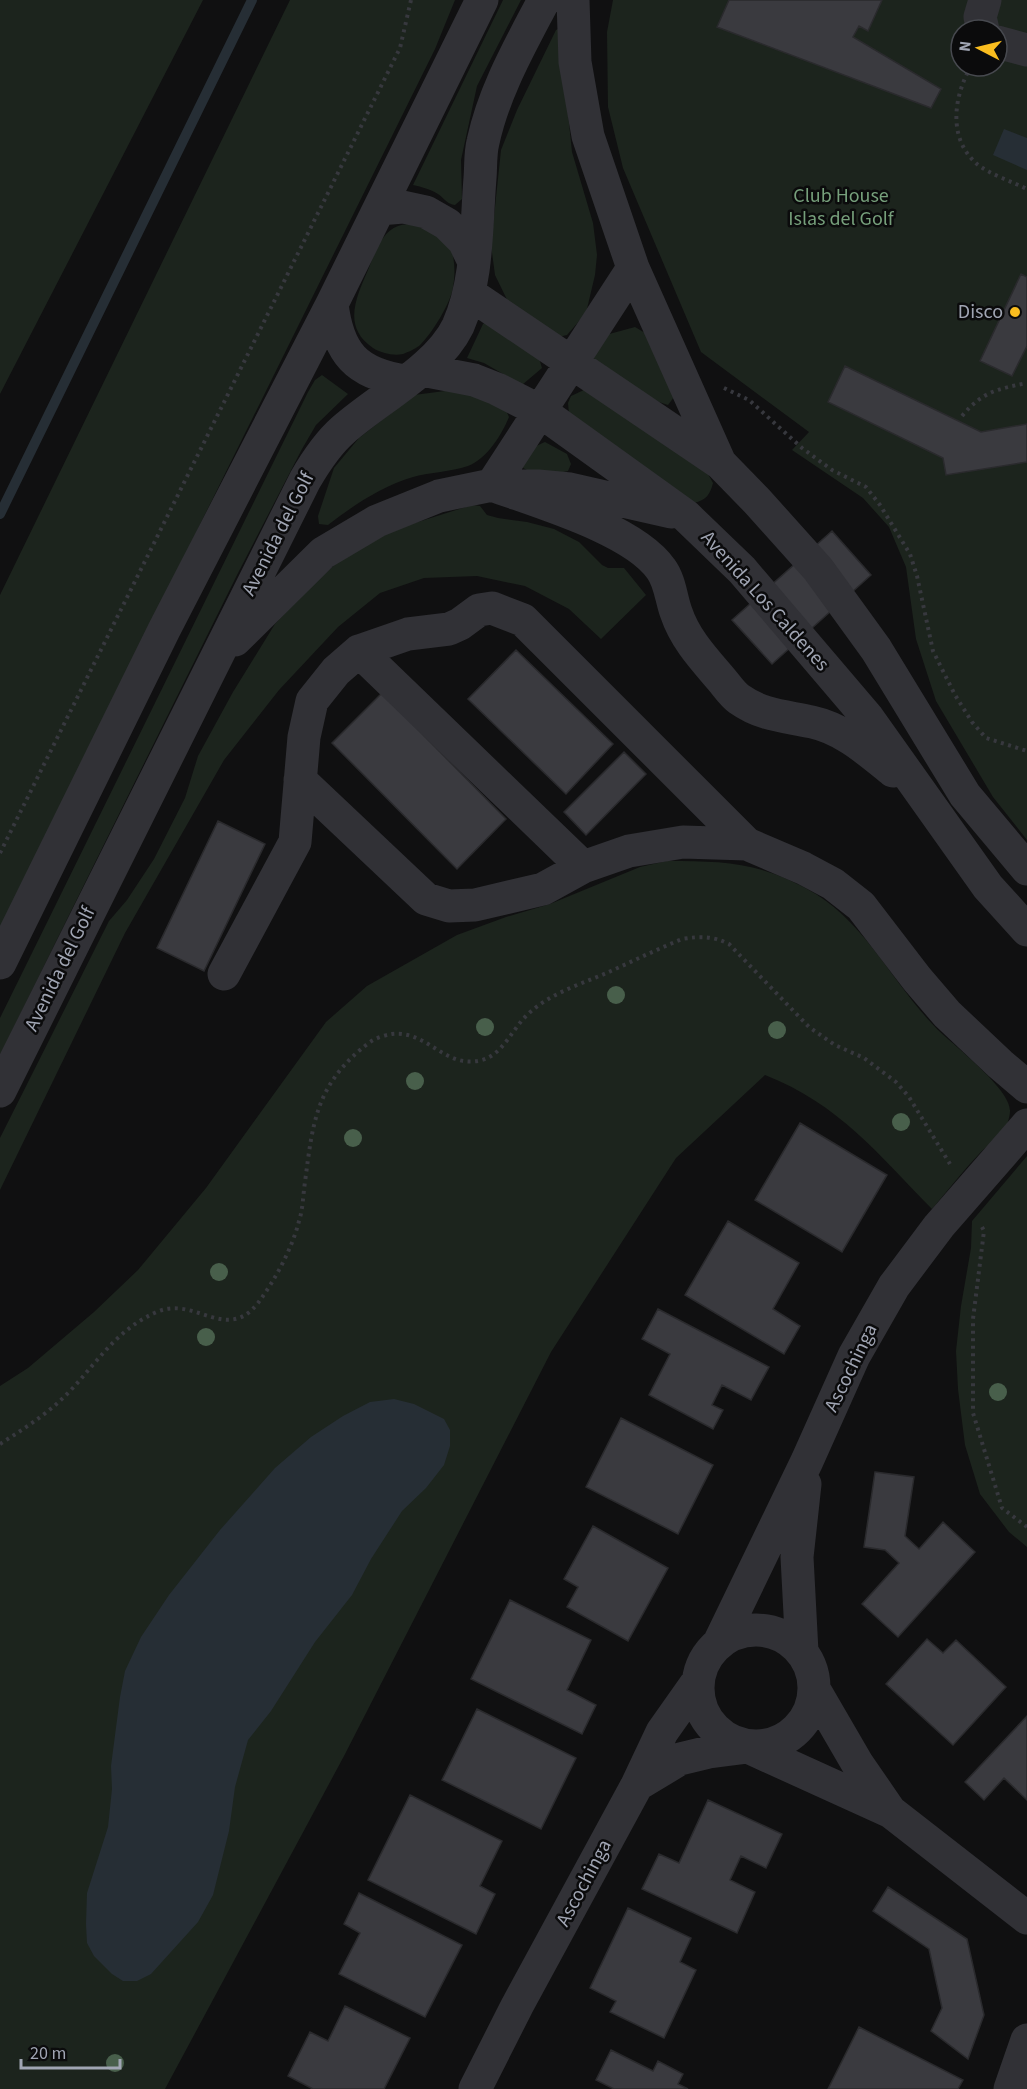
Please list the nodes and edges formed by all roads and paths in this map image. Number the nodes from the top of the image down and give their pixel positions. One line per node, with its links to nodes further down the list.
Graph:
1 (411, 0): 30 (path)
2 (482, 0): 11 (street)
3 (544, 0): 13 (street, Avenida del Golf)
4 (573, 0): 12 (street)
5 (985, 0): 6 (street)
6 (980, 18)
7 (1009, 45): 8 (street)
8 (1027, 50)
9 (965, 78): 10 (path)
10 (1027, 189)
11 (379, 209): 13 (street); 14 (street)
12 (633, 268): 15 (street); 21 (street)
13 (472, 278): 15 (street); 16 (street, Avenida del Golf)
14 (332, 304): 16 (street); 34 (street)
15 (571, 364): 19 (street); 21 (street)
16 (414, 375): 19 (street, Avenida Los Caldenes); 25 (street, Avenida del Golf)
17 (1027, 383): 20 (path)
18 (724, 388): 26 (path)
19 (540, 411): 22 (street); 23 (street, Avenida Los Caldenes)
20 (962, 416)
21 (720, 463): 32 (street)
22 (492, 485): 23 (street); 25 (street); 28 (street)
23 (686, 516): 28 (street, Avenida Los Caldenes)
24 (359, 651): 27 (street); 29 (street); 31 (street)
25 (216, 658): 37 (street, Avenida del Golf)
26 (1027, 751)
27 (300, 780): 31 (street); 35 (street)
28 (923, 797): 33 (street, Avenida Los Caldenes)
29 (747, 844): 31 (street); 36 (street)
30 (0, 853)
31 (583, 867)
32 (1027, 868)
33 (1027, 930)
34 (0, 963)
35 (224, 974)
36 (1027, 1087)
37 (0, 1091)
38 (1027, 1125): 39 (street, Ascochinga)
39 (968, 1192): 40 (path); 41 (street, Ascochinga); 42 (path)
40 (0, 1444)
41 (807, 1461): 43 (street, Ascochinga); 44 (street)
42 (1027, 1527)
43 (720, 1641): 44 (street); 45 (street)
44 (802, 1652): 46 (street)
45 (698, 1681): 47 (street); 48 (street, Ascochinga)
46 (814, 1689): 47 (street); 49 (street)
47 (748, 1747): 48 (street); 49 (street)
48 (637, 1785): 52 (street, Ascochinga)
49 (891, 1812): 50 (street)
50 (1027, 1918)
51 (1027, 2040): 53 (street)
52 (475, 2089)
53 (1010, 2089)

